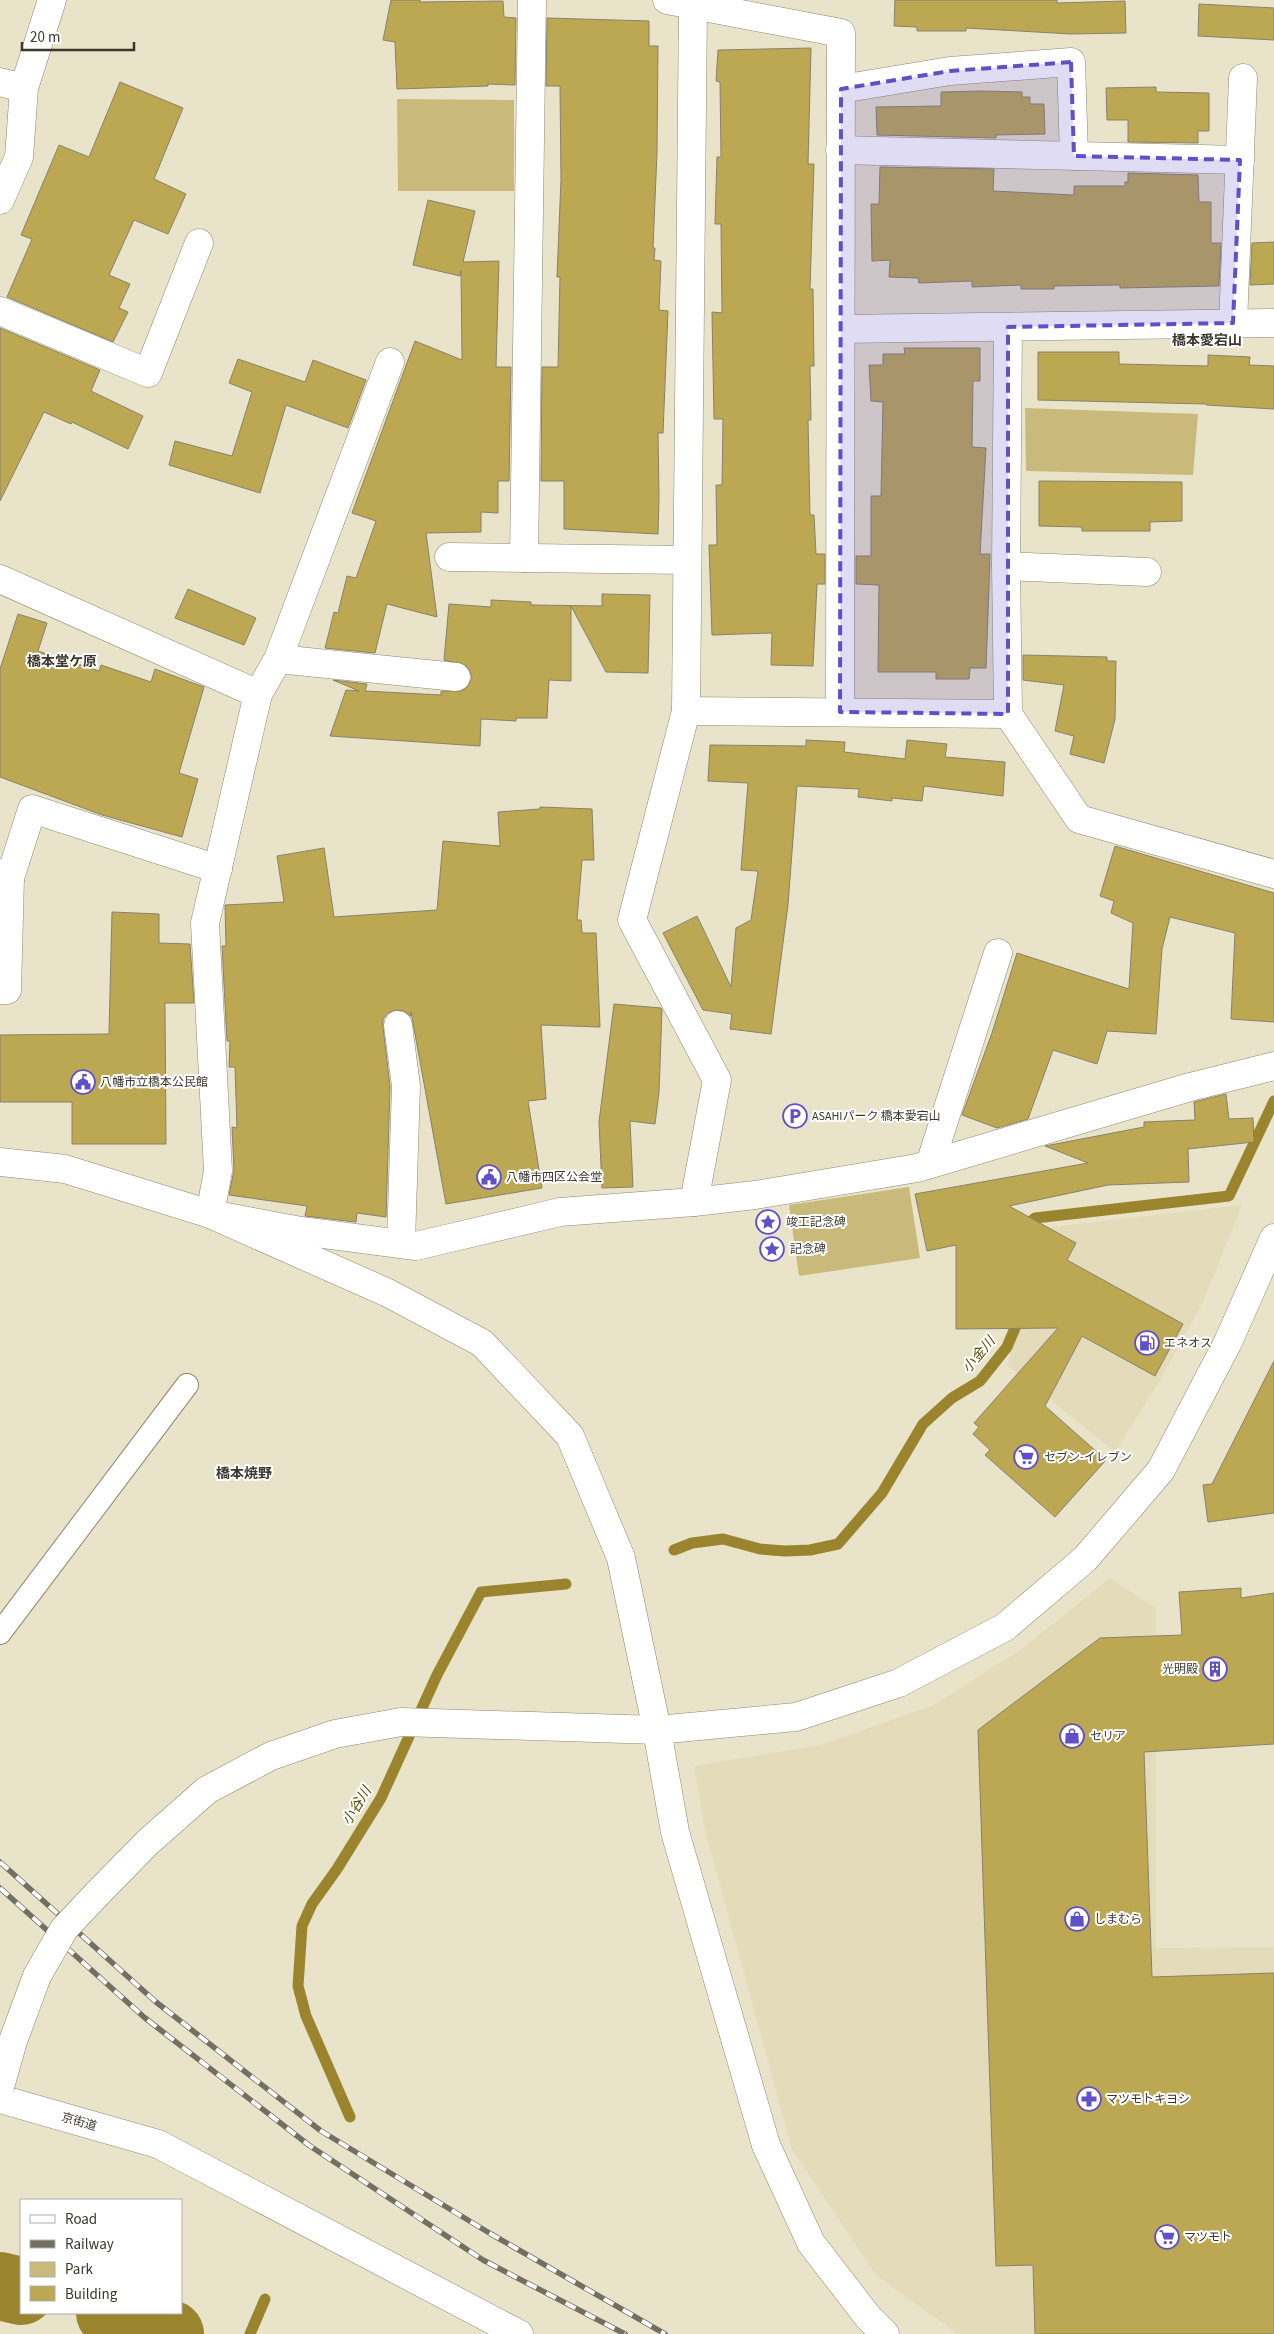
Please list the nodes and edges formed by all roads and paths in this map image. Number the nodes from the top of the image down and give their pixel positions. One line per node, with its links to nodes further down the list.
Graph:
1 (52, 0): 5 (street)
2 (532, 0): 19 (street)
3 (680, 2): 6 (street); 20 (street)
4 (1243, 78): 9 (street)
5 (12, 85): 10 (street)
6 (841, 89): 7 (street); 8 (street)
7 (840, 150): 8 (street); 16 (street)
8 (1074, 156): 9 (street)
9 (1240, 160): 13 (street)
10 (0, 200)
11 (199, 242): 12 (street)
12 (0, 311)
13 (1233, 323): 14 (street); 15 (street)
14 (1274, 323)
15 (1008, 327): 16 (street); 21 (street)
16 (841, 329): 28 (street)
17 (390, 362): 24 (street)
18 (449, 557): 19 (street)
19 (524, 558): 20 (street)
20 (686, 560): 27 (street)
21 (1006, 566): 22 (street); 29 (street)
22 (1147, 572)
23 (0, 579): 26 (street)
24 (278, 659): 25 (street); 26 (street)
25 (456, 677)
26 (258, 694): 30 (street)
27 (686, 711): 28 (street); 39 (street)
28 (840, 712): 29 (street)
29 (1008, 714): 31 (street)
30 (218, 870): 32 (street); 40 (street)
31 (1274, 874)
32 (5, 876): 34 (street)
33 (998, 953): 38 (street)
34 (0, 990)
35 (398, 1025): 42 (street)
36 (1274, 1066): 38 (street)
37 (0, 1162): 40 (street)
38 (930, 1164): 39 (street)
39 (694, 1202): 42 (street)
40 (210, 1214): 42 (street); 45 (street)
41 (1274, 1238): 45 (street)
42 (401, 1242)
43 (187, 1385): 44 (lane)
44 (0, 1633)
45 (657, 1730): 46 (street, bridge); 49 (street)
46 (0, 2087)
47 (0, 2099): 48 (street, 京街道)
48 (519, 2334)
49 (885, 2334)

